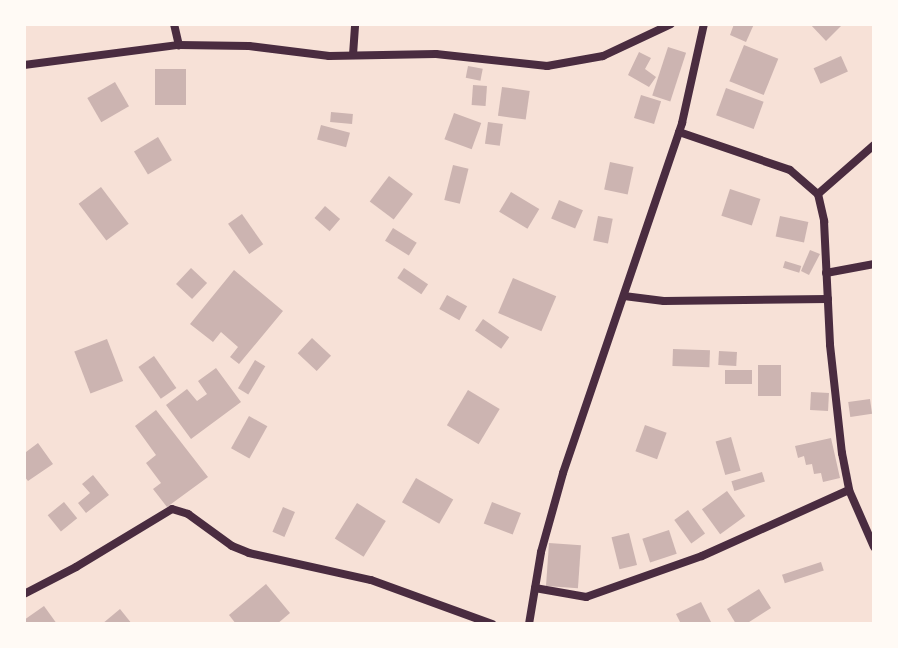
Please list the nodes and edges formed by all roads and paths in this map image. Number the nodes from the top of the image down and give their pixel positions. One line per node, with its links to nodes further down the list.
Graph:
1 (174, 24): 5 (street)
2 (355, 24): 6 (street)
3 (671, 24): 6 (street)
4 (704, 24): 8 (street)
5 (179, 45): 6 (street); 7 (street)
6 (353, 55)
7 (24, 65)
8 (679, 132): 10 (street); 13 (street)
9 (874, 145): 10 (street)
10 (818, 194): 12 (street)
11 (874, 264): 12 (street)
12 (826, 273): 14 (street)
13 (624, 296): 14 (street); 17 (street)
14 (828, 299): 15 (street)
15 (849, 490): 16 (street); 17 (street)
16 (874, 547)
17 (535, 588): 19 (street)
18 (24, 594): 20 (street)
19 (528, 622)
20 (492, 624)

